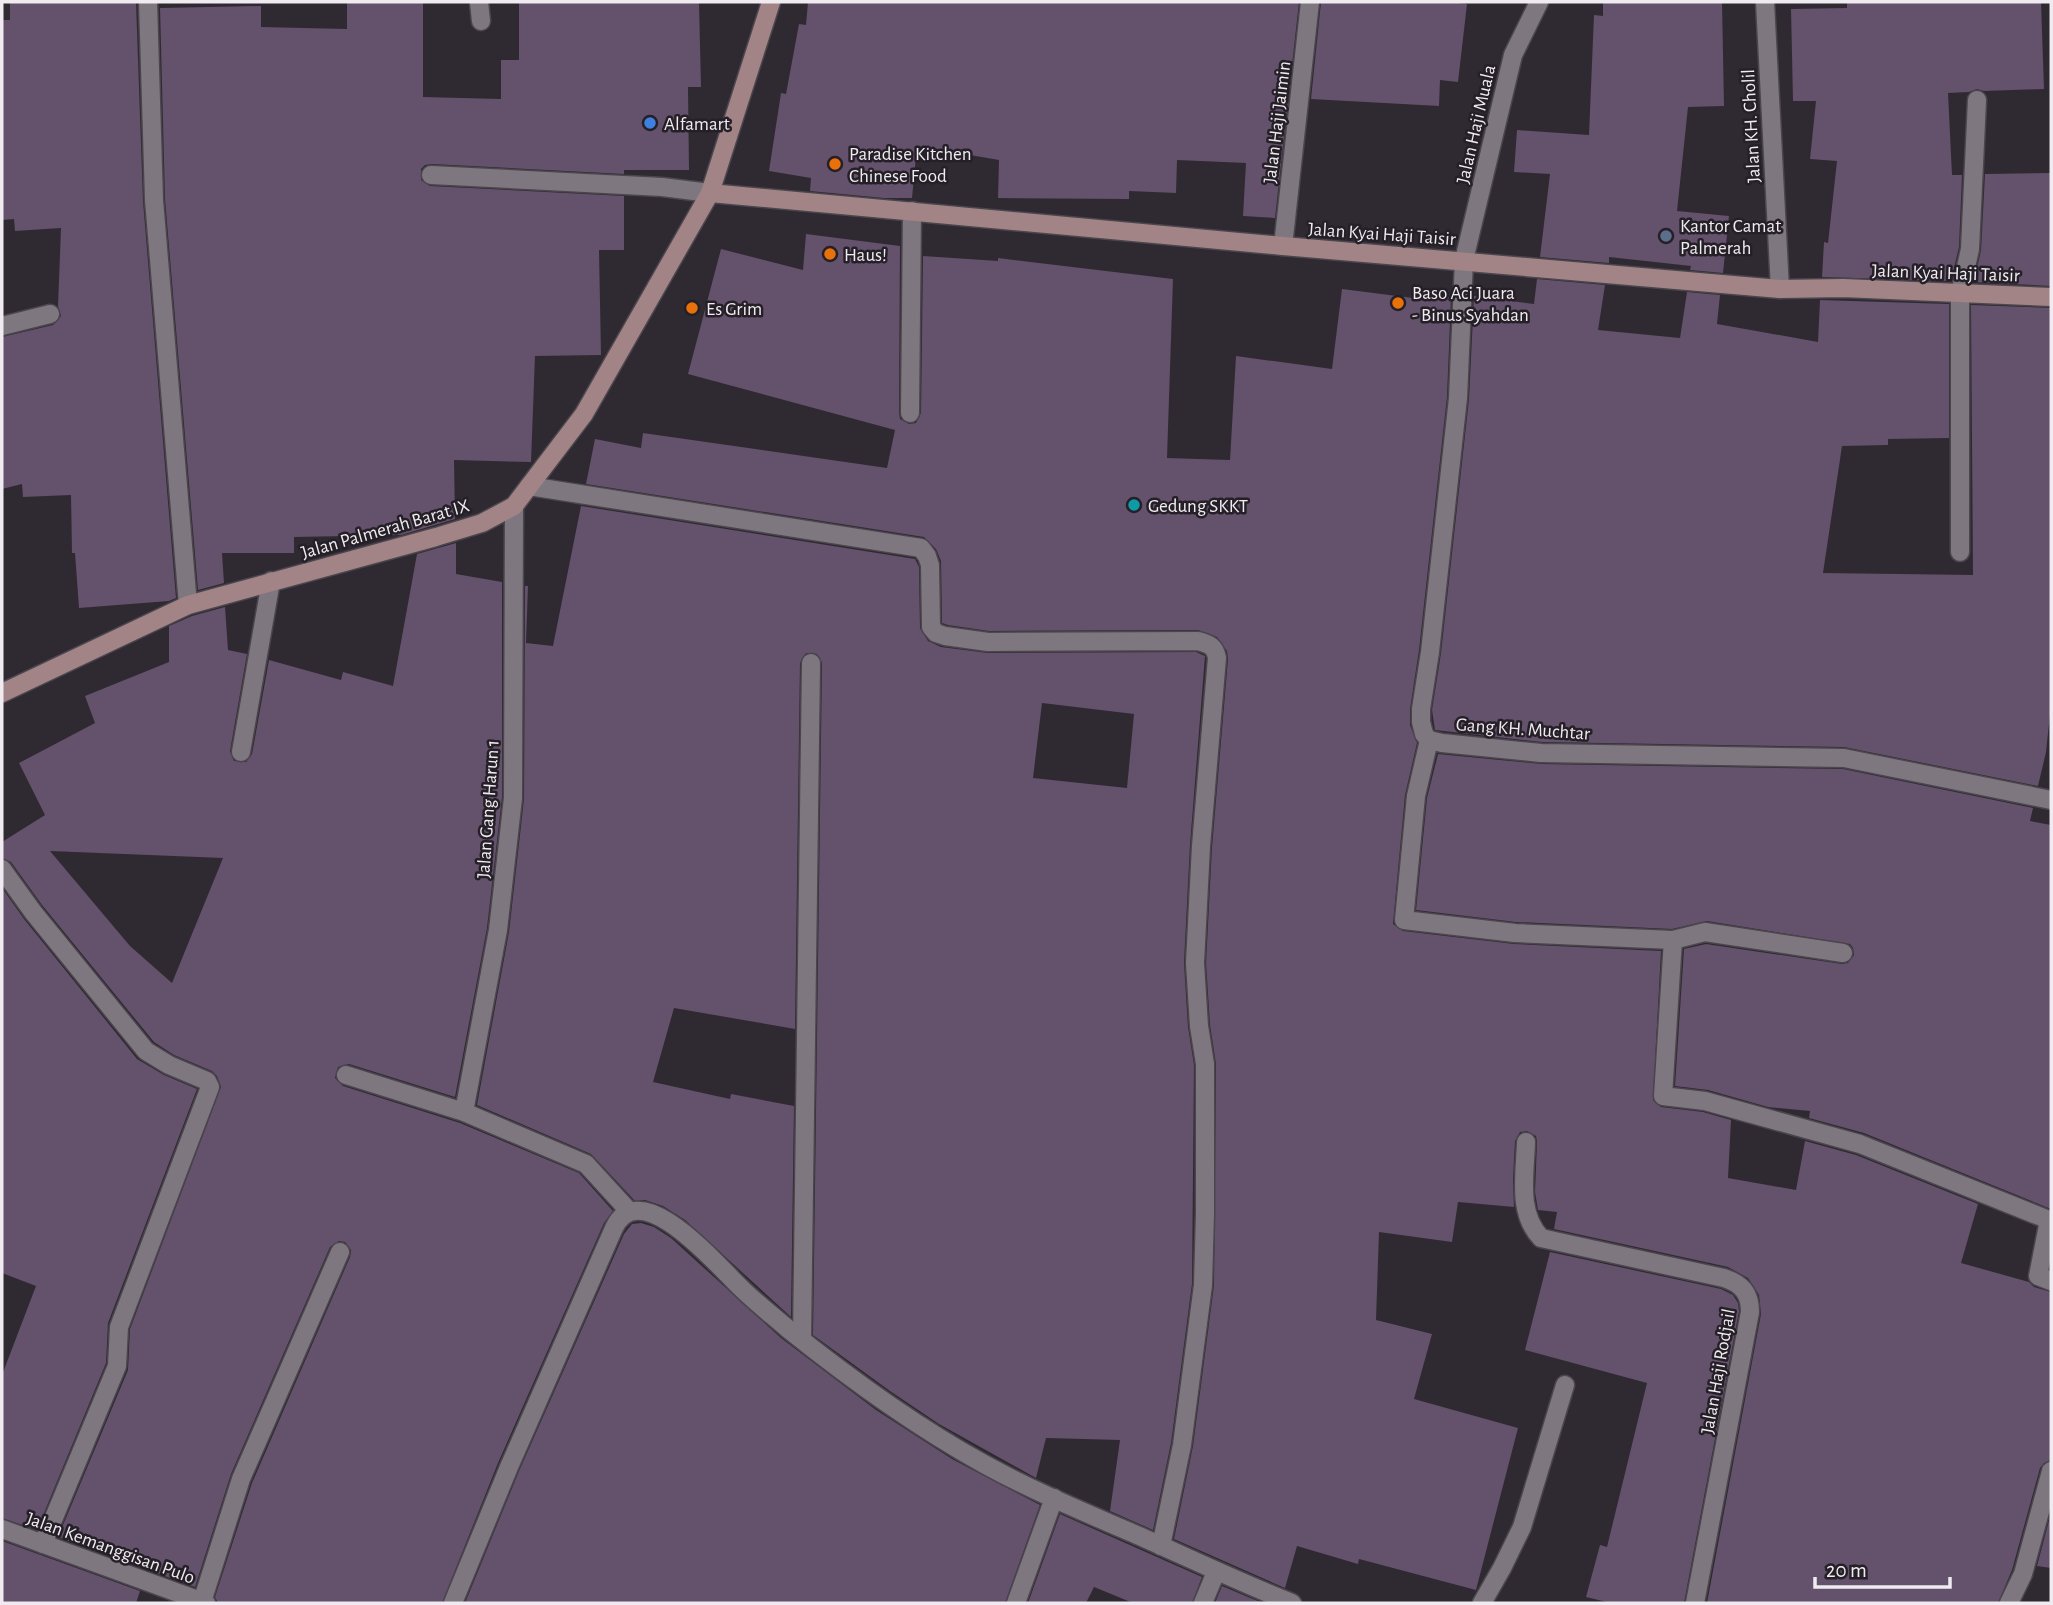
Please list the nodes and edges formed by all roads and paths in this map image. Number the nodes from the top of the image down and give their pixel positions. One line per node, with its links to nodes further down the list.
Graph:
1 (148, 2): 24 (street)
2 (479, 2): 7 (street)
3 (771, 2): 10 (street, Jalan Palmerah Barat IX)
4 (1310, 2): 12 (street, Jalan Haji Jaimin)
5 (1539, 2): 13 (street, Jalan Haji Muala)
6 (1765, 2): 14 (street, Jalan KH. Cholil)
7 (481, 21)
8 (1977, 100): 15 (street)
9 (432, 174): 10 (street)
10 (710, 193): 11 (street, Jalan Kyai Haji Taisir); 20 (street, Jalan Palmerah Barat IX)
11 (912, 211): 12 (street, Jalan Kyai Haji Taisir); 19 (street)
12 (1283, 246): 13 (street, Jalan Kyai Haji Taisir)
13 (1464, 260): 14 (street, Jalan Kyai Haji Taisir); 27 (street, Gang KH. Muchtar)
14 (1780, 289): 15 (street, Jalan Kyai Haji Taisir)
15 (1960, 294): 16 (street, Jalan Kyai Haji Taisir); 22 (street)
16 (2051, 297)
17 (50, 314): 18 (street)
18 (2, 326)
19 (909, 413)
20 (529, 485): 21 (street, Jalan Palmerah Barat IX); 45 (street)
21 (514, 506): 23 (street, Jalan Palmerah Barat IX); 34 (street, Jalan Gang Harun 1)
22 (1960, 552)
23 (271, 581): 24 (street, Jalan Palmerah Barat IX); 28 (street)
24 (188, 605): 26 (street, Jalan Palmerah Barat IX)
25 (811, 663): 39 (street)
26 (2, 691)
27 (1429, 740): 29 (street, Gang KH. Muchtar); 31 (street)
28 (241, 752)
29 (2051, 800)
30 (2, 869): 44 (street)
31 (1673, 940): 32 (street); 38 (street)
32 (1843, 953)
33 (345, 1075): 34 (street)
34 (464, 1112): 36 (street)
35 (1526, 1142): 53 (street, Jalan Haji Rodjail)
36 (628, 1210): 39 (street); 48 (street)
37 (340, 1252): 47 (street)
38 (2051, 1281)
39 (802, 1339): 42 (street)
40 (1565, 1385): 52 (street)
41 (2051, 1471): 54 (street)
42 (1054, 1498): 45 (street); 49 (street)
43 (2, 1529): 44 (street, Jalan Kemanggisan Pulo)
44 (43, 1544): 47 (street, Jalan Kemanggisan Pulo)
45 (1161, 1546): 46 (street)
46 (1216, 1572): 50 (street); 51 (street)
47 (204, 1603)
48 (453, 1603)
49 (1016, 1603)
50 (1203, 1603)
51 (1292, 1603)
52 (1482, 1603)
53 (1695, 1603)
54 (2009, 1603)

